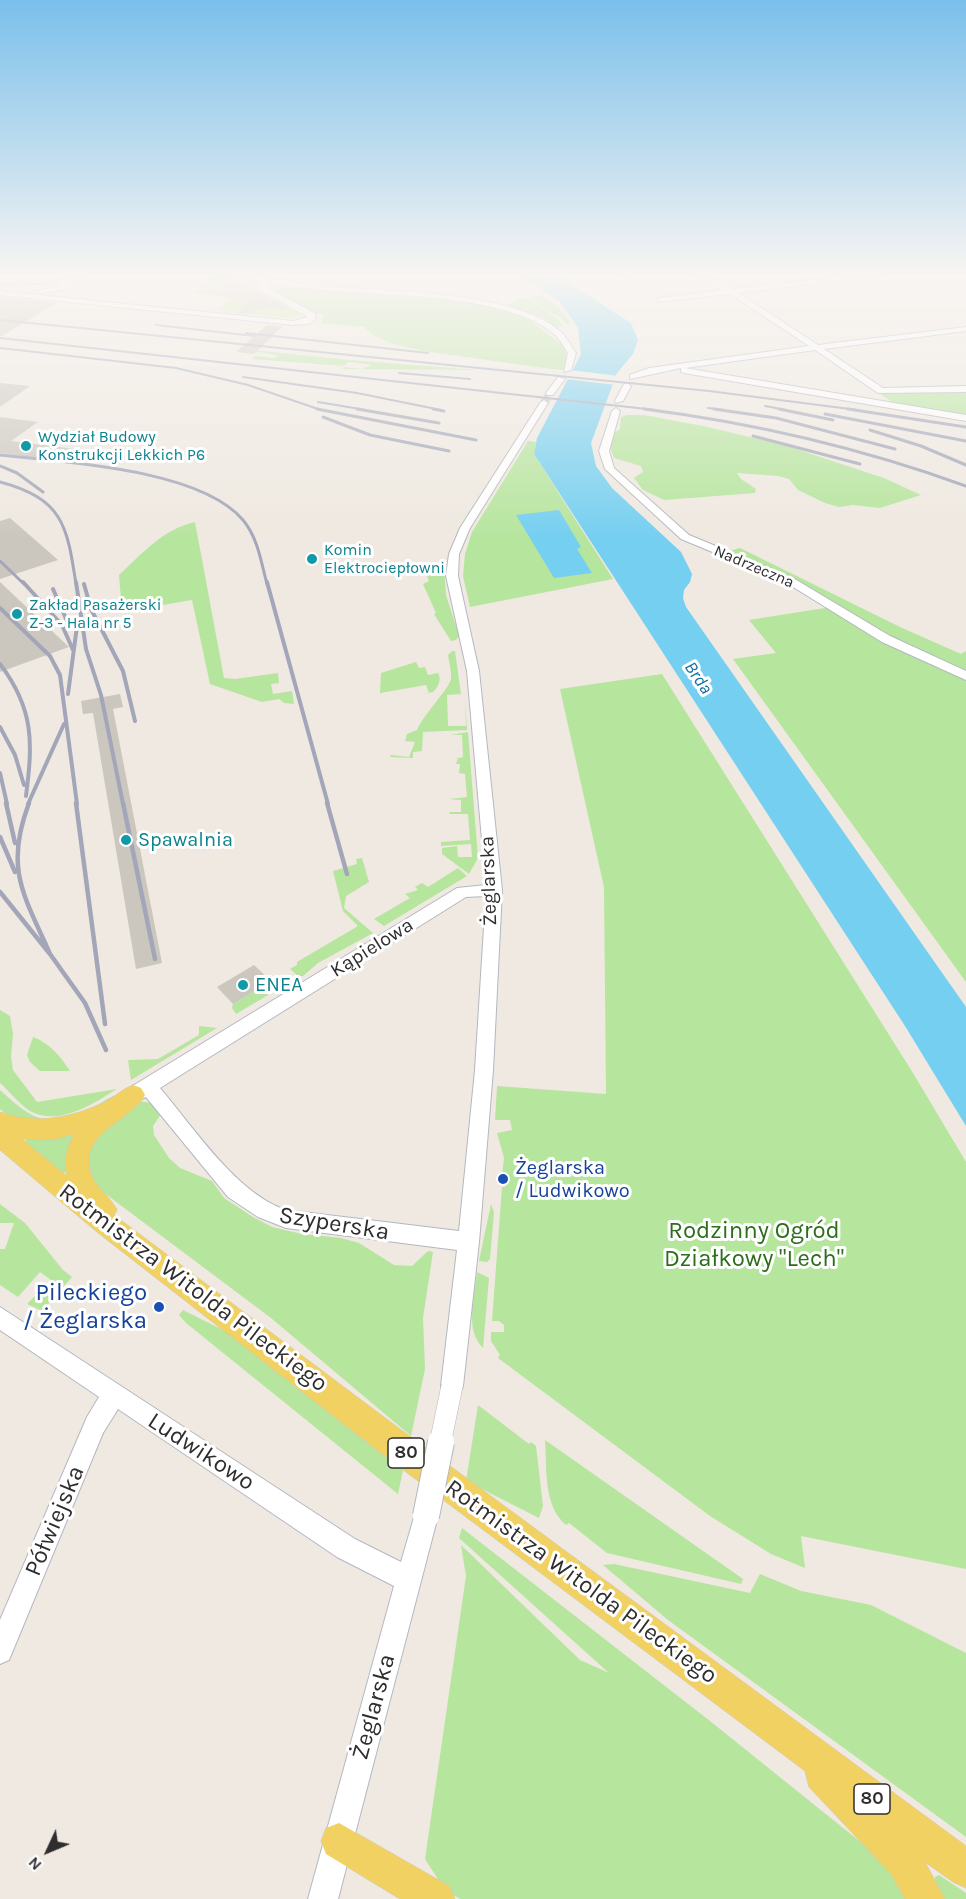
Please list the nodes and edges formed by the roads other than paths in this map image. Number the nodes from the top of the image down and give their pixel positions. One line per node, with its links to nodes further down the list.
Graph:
1 (569, 362): 5 (street)
2 (717, 362): 4 (street)
3 (838, 362): 9 (street)
4 (677, 368): 6 (street); 10 (street)
5 (567, 370)
6 (633, 377)
7 (561, 379): 12 (street, Żeglarska)
8 (627, 386): 11 (street, Nadrzeczna)
9 (966, 389)
10 (966, 418)
11 (966, 676)
12 (494, 890): 13 (street, Kąpielowa); 16 (street, Żeglarska)
13 (132, 1096): 14 (main road); 16 (street, Szyperska); 17 (main road)
14 (0, 1122)
15 (0, 1135): 17 (main road, Rotmistrza Witolda Pileckiego / 80)
16 (469, 1242): 20 (street, Żeglarska, bridge)
17 (134, 1244): 22 (main road, Rotmistrza Witolda Pileckiego / 80)
18 (0, 1317): 19 (street, Ludwikowo)
19 (114, 1394): 20 (street, Ludwikowo); 21 (street, Półwiejska)
20 (408, 1579): 23 (street, Żeglarska)
21 (0, 1651)
22 (778, 1728): 24 (main road, Rotmistrza Witolda Pileckiego / 80); 27 (main road)
23 (339, 1842): 25 (street, Żeglarska); 26 (main road)
24 (966, 1869)
25 (323, 1899)
26 (436, 1899)
27 (926, 1899)

